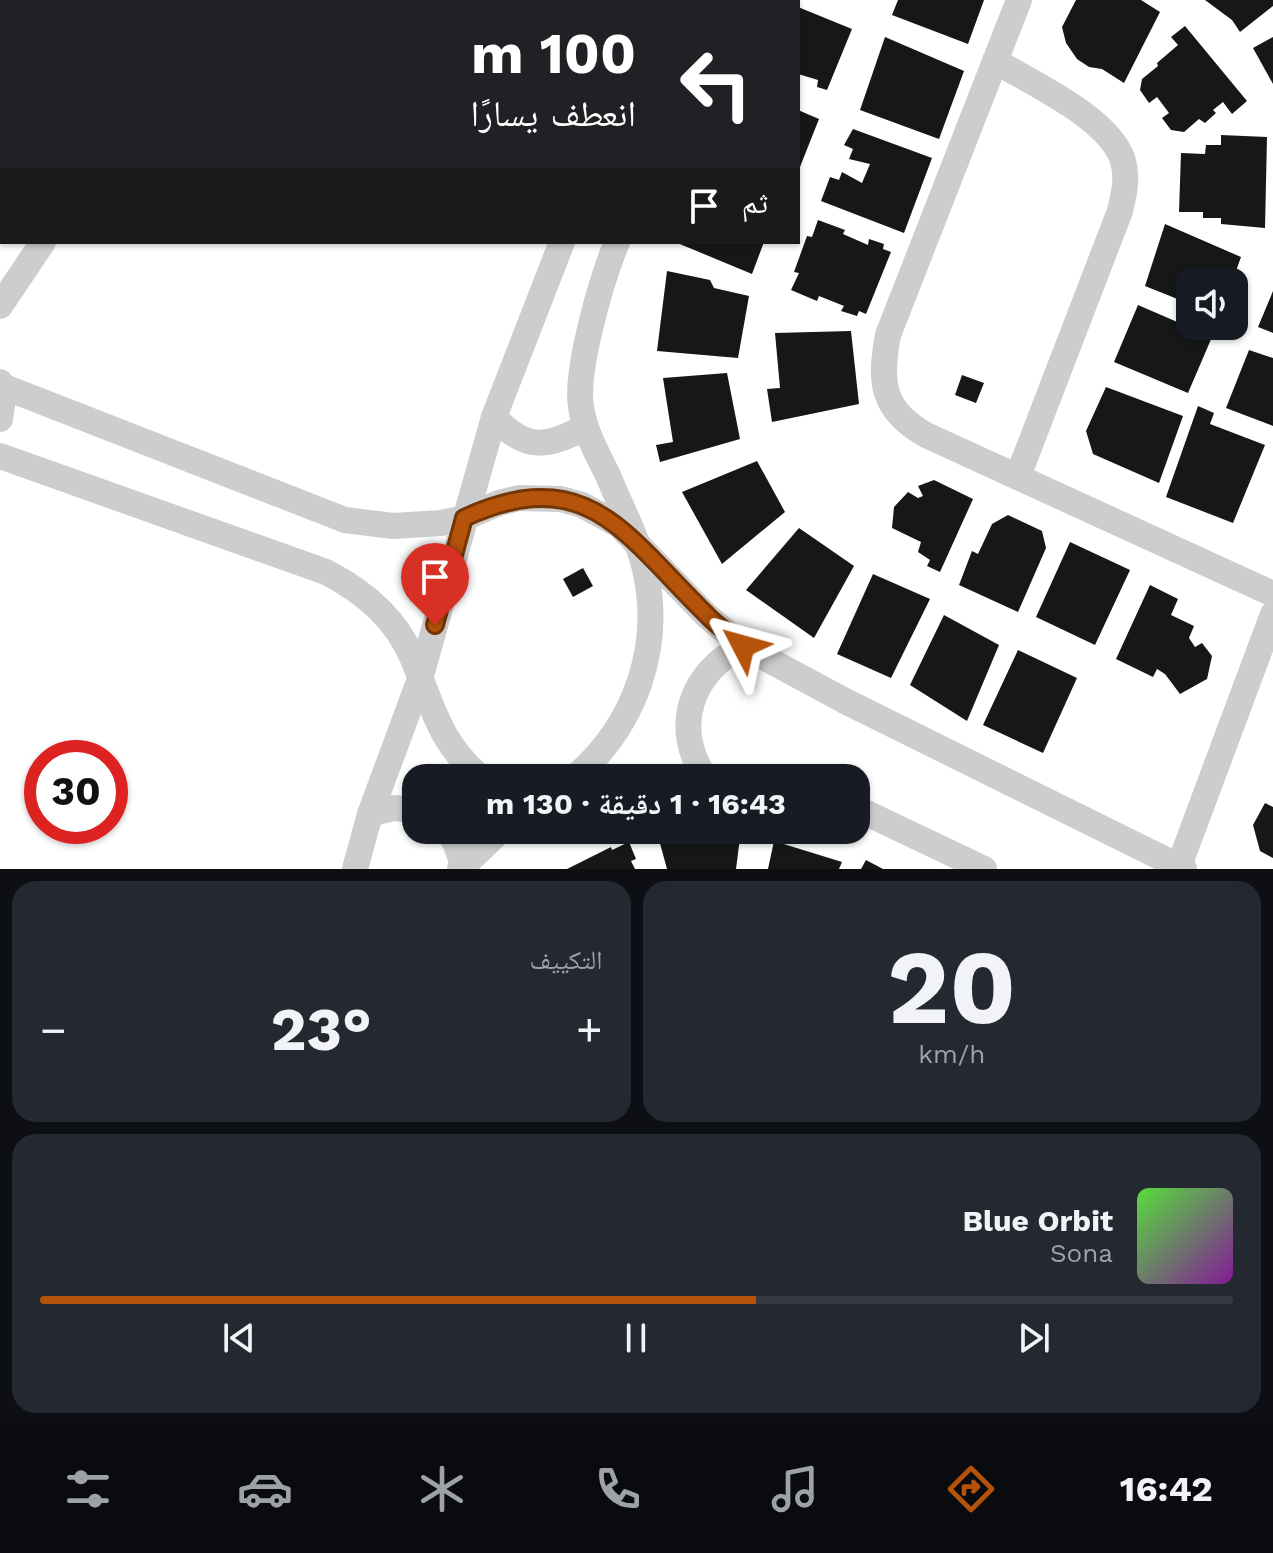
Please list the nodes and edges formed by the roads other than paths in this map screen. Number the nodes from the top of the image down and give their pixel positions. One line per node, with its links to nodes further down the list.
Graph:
1 (1019, 0): 2 (street)
2 (995, 61): 12 (street); 12 (street)
3 (42, 244): 6 (street)
4 (561, 244): 8 (street)
5 (616, 244): 10 (street)
6 (0, 306)
7 (1, 384): 9 (street); 13 (street)
8 (494, 417): 10 (street); 13 (street)
9 (0, 419)
10 (585, 427): 14 (street)
11 (0, 456): 18 (street)
12 (1018, 476): 15 (street)
13 (464, 518): 14 (street); 18 (street)
14 (634, 539): 17 (street); 20 (street)
15 (1273, 594)
16 (1273, 614): 28 (street)
17 (743, 646): 21 (street); 28 (street)
18 (420, 679): 19 (street); 23 (street)
19 (465, 764)
20 (590, 764)
21 (698, 764)
22 (402, 809): 23 (street)
23 (370, 814): 29 (street)
24 (870, 815): 30 (street)
25 (455, 844): 27 (street)
26 (486, 844): 27 (street)
27 (461, 867)
28 (1181, 868)
29 (355, 869)
30 (984, 869)

